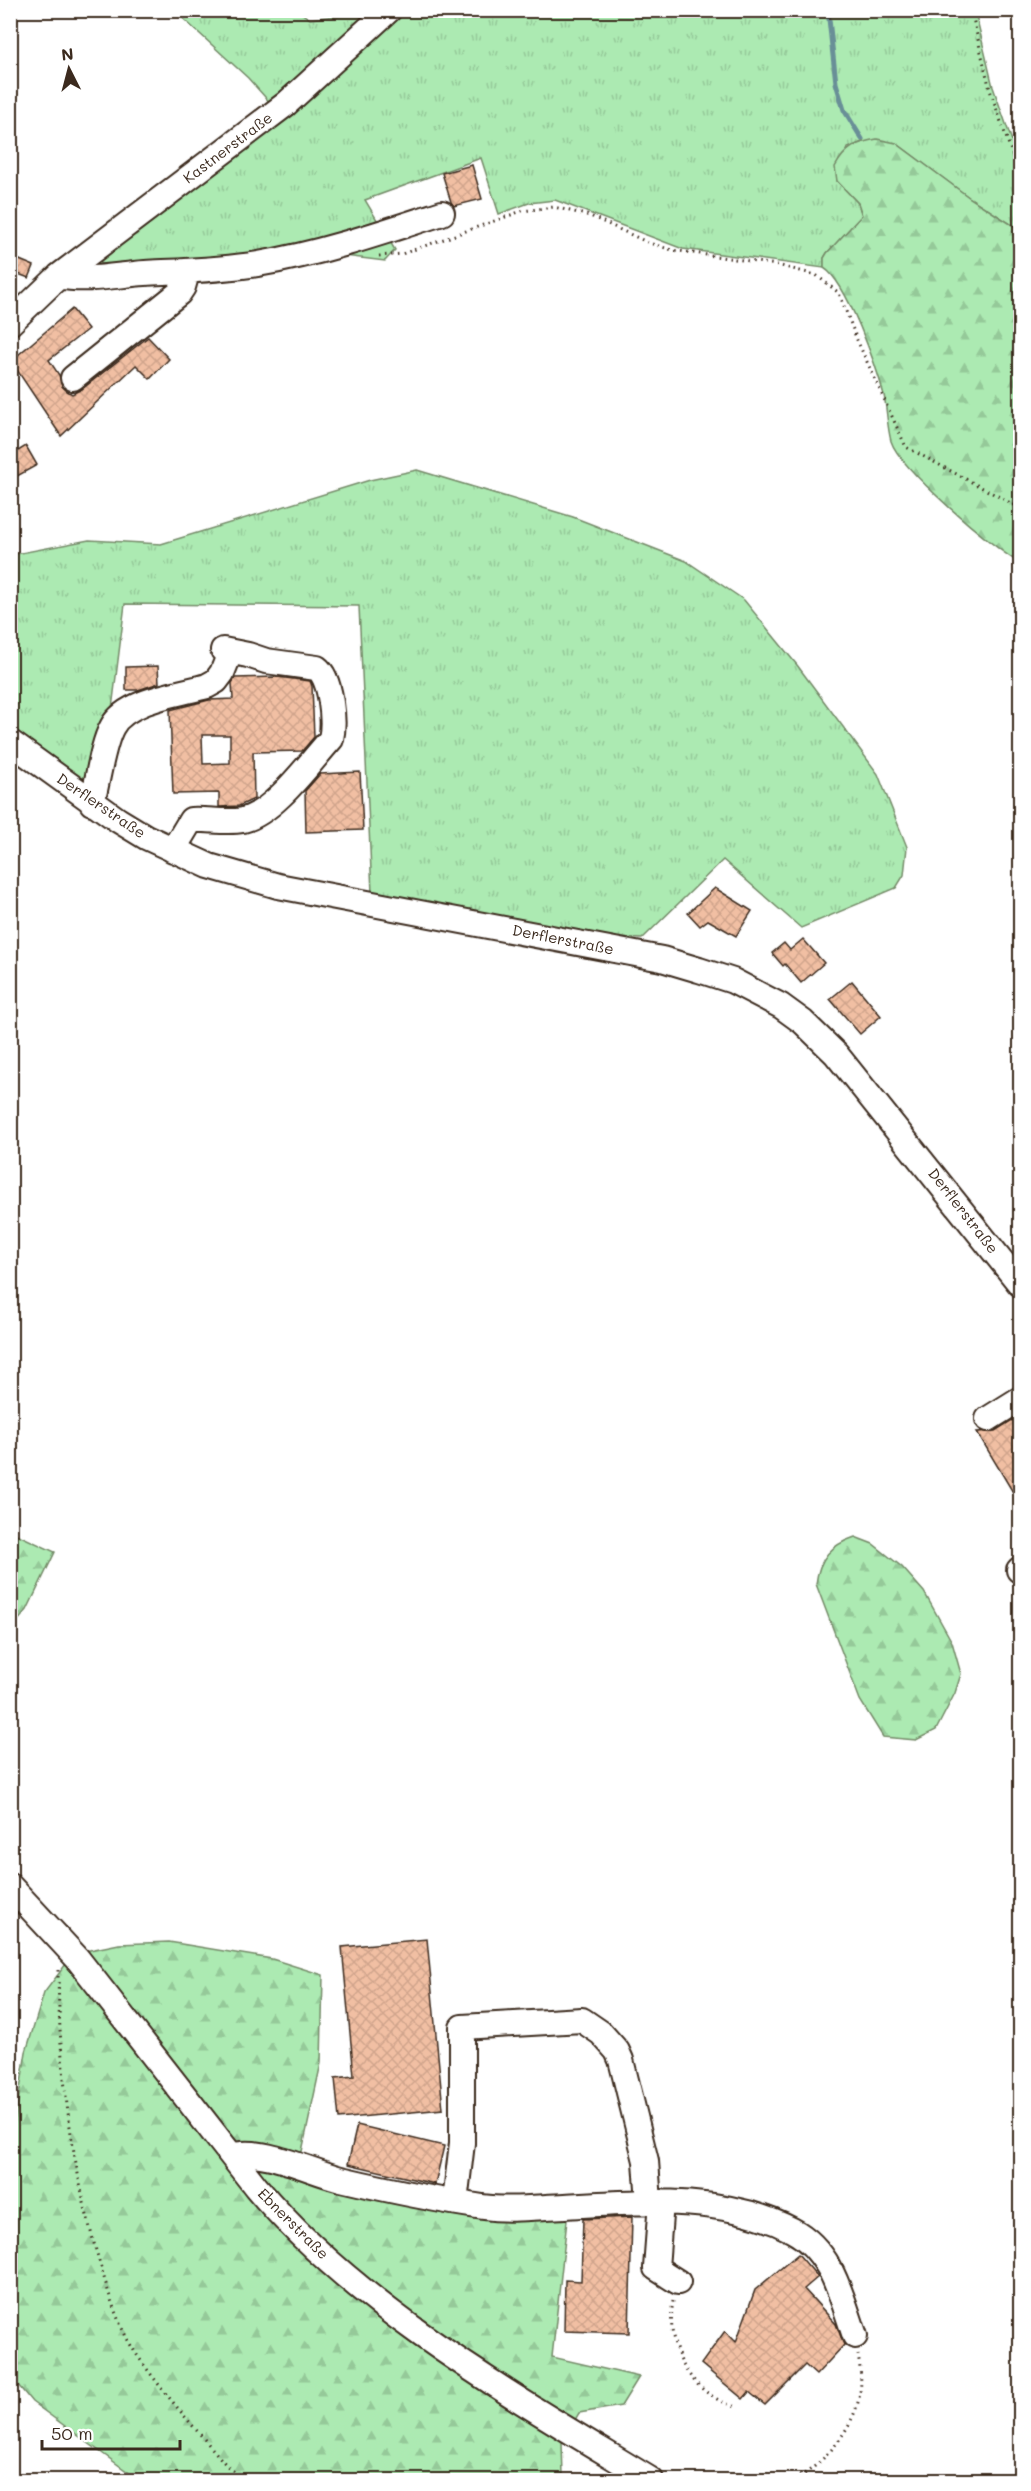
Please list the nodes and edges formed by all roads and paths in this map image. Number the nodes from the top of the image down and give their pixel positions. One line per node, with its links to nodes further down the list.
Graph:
1 (389, 10): 7 (street, Kastnerstraße)
2 (971, 10): 3 (path)
3 (1020, 177)
4 (442, 213): 6 (street)
5 (370, 256): 10 (path)
6 (187, 273): 7 (street); 9 (street)
7 (59, 276): 8 (street, Kastnerstraße)
8 (10, 323)
9 (73, 378)
10 (1020, 508)
11 (10, 742): 12 (street, Derflerstraße)
12 (92, 803): 13 (street, Derflerstraße); 13 (street)
13 (173, 850): 14 (street, Derflerstraße)
14 (1020, 1284)
15 (1020, 1400): 16 (street)
16 (988, 1419)
17 (10, 1886): 19 (street, Ebnerstraße)
18 (58, 1968): 25 (path)
19 (232, 2156): 20 (street); 26 (street, Ebnerstraße)
20 (455, 2202): 21 (street); 21 (street)
21 (655, 2202): 22 (street); 23 (street)
22 (678, 2282): 24 (path)
23 (855, 2336): 27 (path)
24 (736, 2407)
25 (244, 2481)
26 (651, 2481)
27 (794, 2481)

